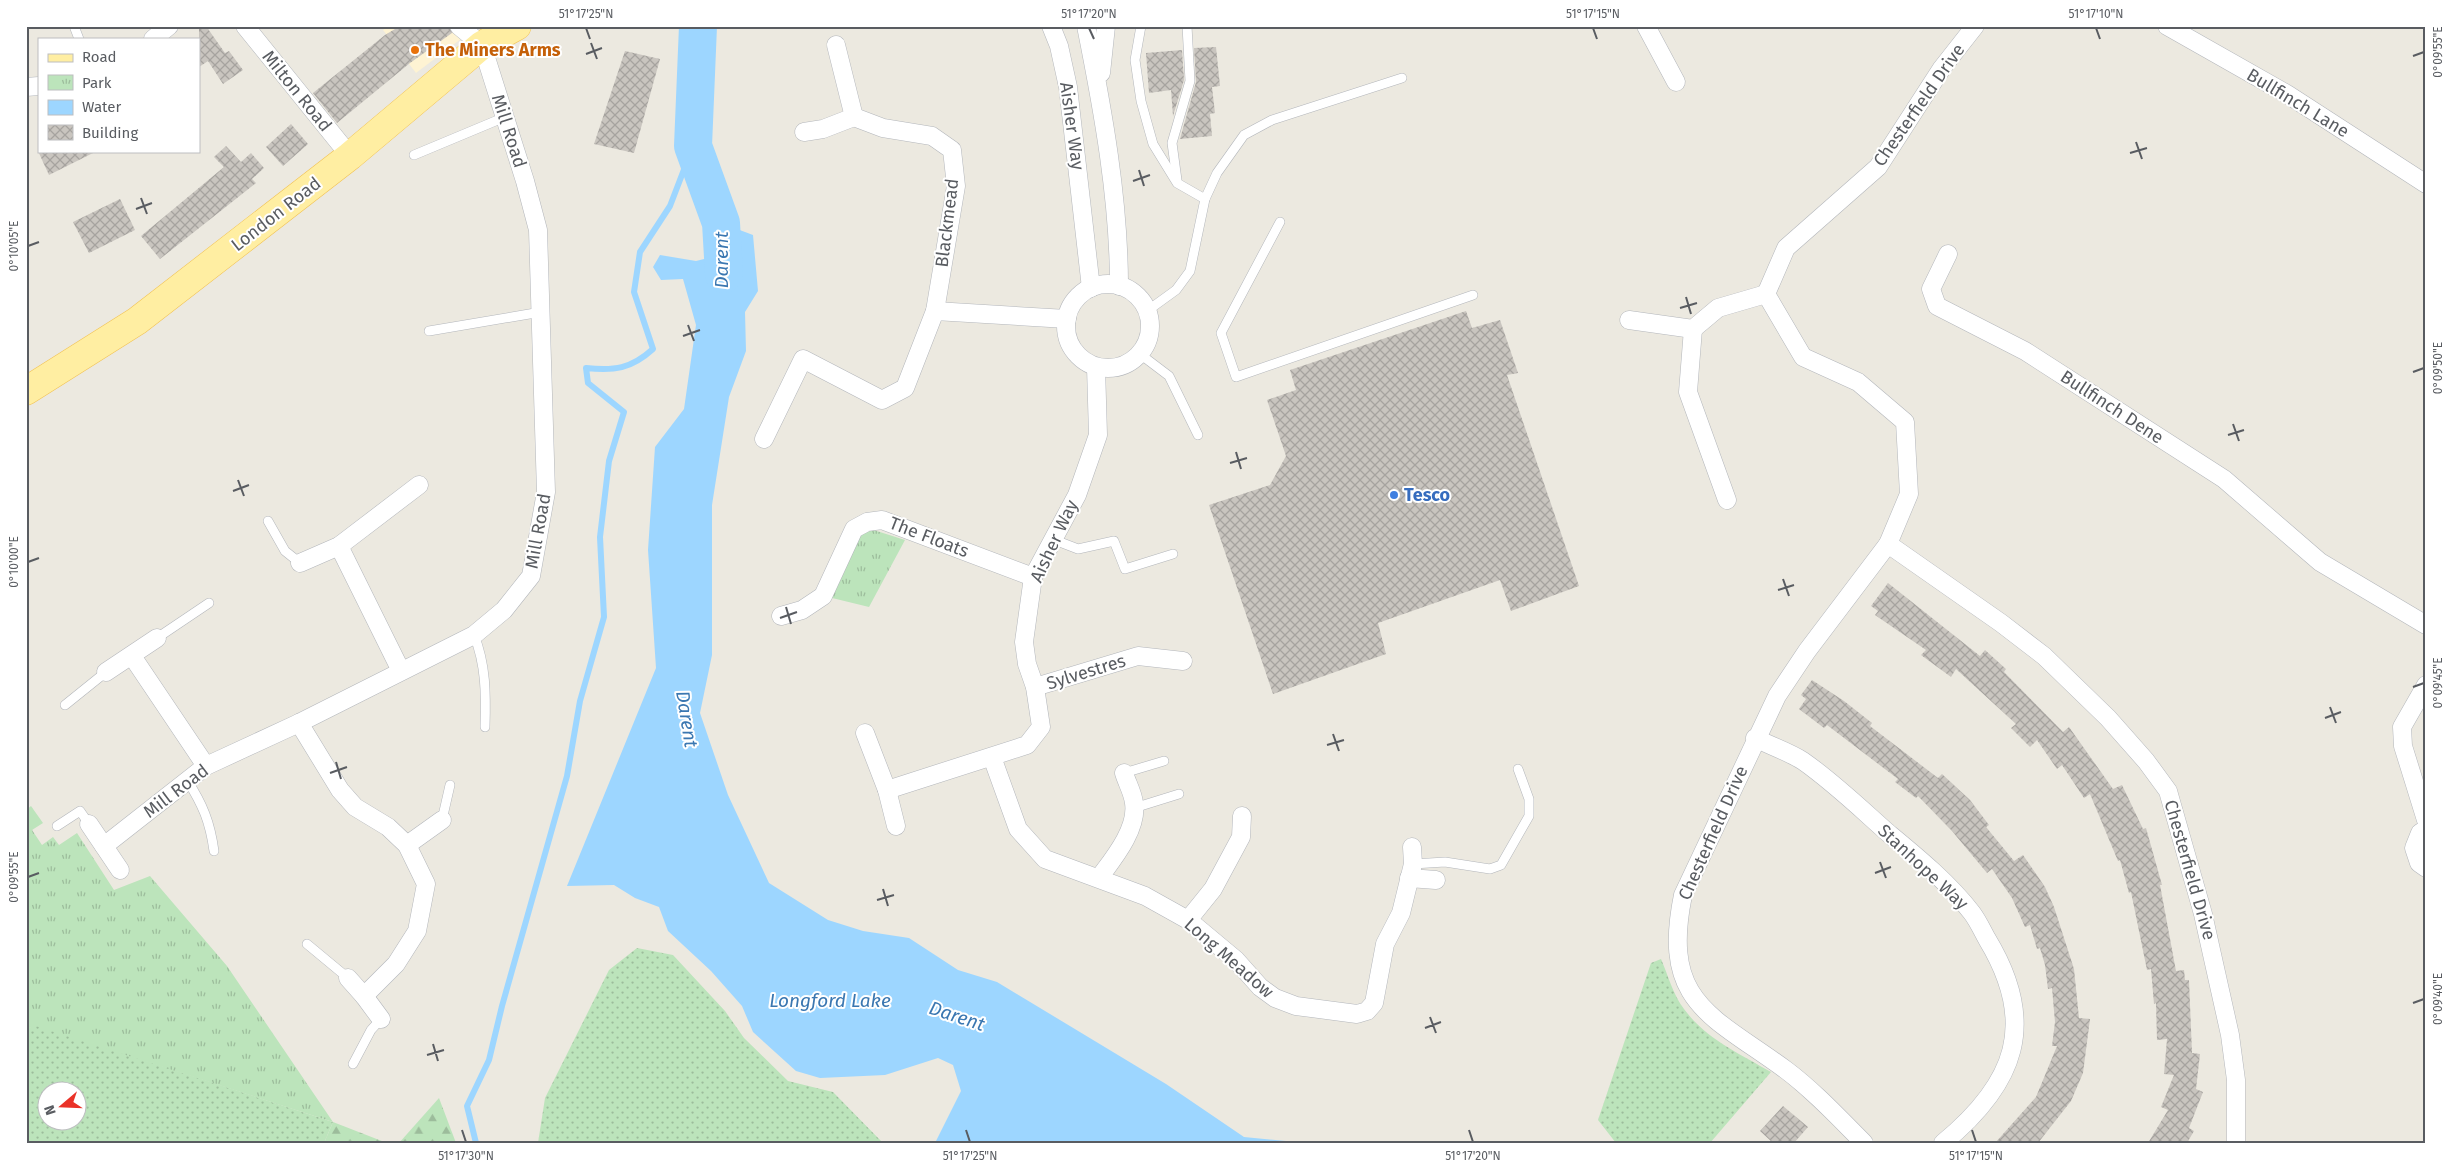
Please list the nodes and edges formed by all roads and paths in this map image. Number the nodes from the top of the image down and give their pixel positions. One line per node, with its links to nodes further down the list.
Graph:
1 (74, 26): 14 (lane)
2 (170, 26): 15 (street)
3 (245, 26): 25 (street, Milton Road)
4 (459, 26): 16 (street)
5 (517, 26): 16 (main road, London Road)
6 (1052, 26): 32 (street, Aisher Way)
7 (1086, 26): 20 (street, Aisher Way)
8 (1106, 26): 20 (street)
9 (1141, 26): 26 (lane)
10 (1186, 26): 26 (lane)
11 (1646, 26): 19 (street)
12 (1975, 26): 33 (street, Chesterfield Drive)
13 (2167, 26): 27 (street, Bullfinch Lane)
14 (79, 38)
15 (154, 38)
16 (482, 45): 21 (street, Mill Road); 25 (main road, London Road)
17 (836, 45): 22 (street)
18 (1402, 78): 28 (lane)
19 (1676, 82)
20 (1099, 93): 31 (street, Aisher Way)
21 (505, 117): 24 (lane); 36 (street, Mill Road)
22 (854, 117): 23 (street); 35 (street, Blackmead)
23 (804, 132)
24 (414, 155)
25 (350, 156): 44 (main road, London Road)
26 (1177, 183): 28 (lane)
27 (2426, 184)
28 (1205, 199): 37 (lane)
29 (1280, 222): 34 (lane)
30 (1948, 254): 58 (street, Bullfinch Dene)
31 (1119, 286): 32 (street); 37 (street)
32 (1091, 288): 38 (street)
33 (1766, 294): 40 (street); 51 (street, Chesterfield Drive)
34 (1473, 295)
35 (935, 311): 38 (street); 46 (street, Blackmead)
36 (541, 312): 41 (lane); 59 (street, Mill Road)
37 (1147, 312): 42 (street)
38 (1067, 318): 43 (street)
39 (1629, 320): 40 (street)
40 (1693, 329): 48 (street)
41 (429, 331)
42 (1140, 354): 43 (street); 45 (lane)
43 (1096, 367): 50 (street, Aisher Way)
44 (26, 391)
45 (1198, 435)
46 (764, 439)
47 (420, 485): 52 (street)
48 (1727, 500)
49 (268, 521): 54 (lane)
50 (1052, 539): 53 (lane); 55 (street, Aisher Way)
51 (1888, 544): 71 (street, Chesterfield Drive); 105 (street, Chesterfield Drive)
52 (339, 546): 54 (street); 63 (street)
53 (1173, 554)
54 (300, 563)
55 (1034, 577): 57 (street, The Floats); 66 (street, Aisher Way)
56 (209, 603): 60 (lane)
57 (781, 616)
58 (2426, 625)
59 (474, 634): 63 (street, Mill Road); 69 (lane)
60 (157, 638): 61 (street)
61 (132, 656): 64 (street); 74 (street)
62 (1183, 661): 66 (street, Sylvestres)
63 (401, 671): 68 (street, Mill Road)
64 (106, 672): 67 (lane)
65 (2426, 685): 84 (street)
66 (1035, 688): 72 (street, Aisher Way)
67 (65, 705)
68 (300, 723): 74 (street, Mill Road); 89 (street)
69 (485, 726)
70 (865, 733): 79 (street)
71 (1755, 738): 103 (street, Chesterfield Drive); 104 (street, Stanhope Way)
72 (992, 758): 79 (street, Aisher Way); 95 (street, Long Meadow)
73 (1164, 761): 76 (lane)
74 (206, 766): 77 (street, Mill Road)
75 (1518, 769): 92 (lane)
76 (1124, 774): 81 (street)
77 (187, 780): 90 (street, Mill Road); 91 (lane)
78 (450, 785): 83 (lane)
79 (886, 790): 87 (street)
80 (1179, 794): 81 (lane)
81 (1134, 808): 95 (street)
82 (1242, 816): 97 (street)
83 (442, 820): 89 (street)
84 (2426, 820)
85 (89, 824): 86 (lane); 90 (street)
86 (57, 826)
87 (896, 826)
88 (2426, 829): 93 (street)
89 (407, 845): 100 (street)
90 (104, 846): 94 (street)
91 (214, 851)
92 (1411, 863): 96 (street); 97 (street, Long Meadow)
93 (2426, 868)
94 (120, 870)
95 (1099, 878): 97 (street, Long Meadow)
96 (1436, 880)
97 (1188, 920)
98 (307, 944): 99 (lane)
99 (348, 978): 100 (street)
100 (364, 996): 101 (street)
101 (382, 1019): 102 (lane)
102 (353, 1064)
103 (1864, 1143)
104 (1944, 1143)
105 (2236, 1143)

